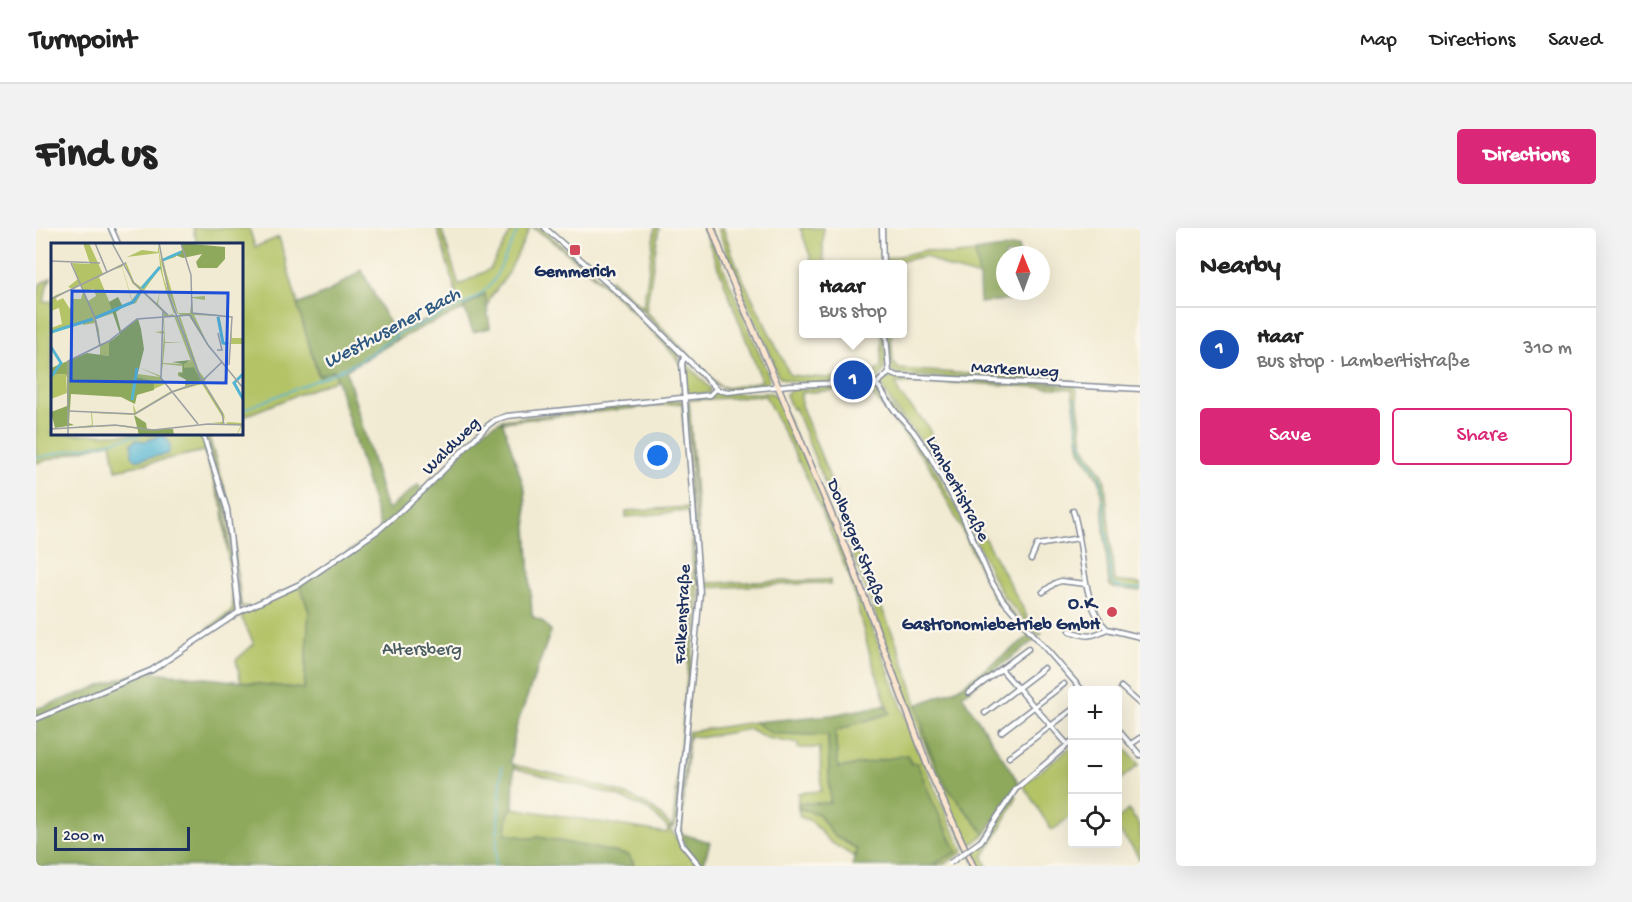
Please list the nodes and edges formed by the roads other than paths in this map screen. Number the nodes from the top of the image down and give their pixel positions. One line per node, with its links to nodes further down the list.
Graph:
1 (111, 228): 5 (street)
2 (545, 228): 8 (street)
3 (712, 228): 11 (main road, Dolberger Straße)
4 (882, 228): 6 (street)
5 (118, 243)
6 (883, 260)
7 (886, 338): 9 (street)
8 (684, 357): 12 (street); 14 (street, Falkenstraße)
9 (889, 373): 10 (street); 13 (street, Markenweg)
10 (876, 384): 11 (street); 29 (street, Lambertistraße)
11 (778, 386): 12 (street); 48 (main road, Dolberger Straße)
12 (716, 389): 14 (street, Waldweg)
13 (1140, 389)
14 (685, 398): 21 (street, Waldweg); 46 (street, Falkenstraße)
15 (203, 435): 21 (street)
16 (1073, 511): 17 (street)
17 (1079, 538): 18 (street); 19 (street)
18 (1031, 559)
19 (1086, 584): 20 (street); 22 (street)
20 (1043, 592)
21 (239, 612): 37 (street, Waldweg)
22 (1107, 629): 23 (street); 24 (street)
23 (1070, 631)
24 (1140, 637)
25 (1028, 649): 27 (street)
26 (1044, 668): 30 (street)
27 (1001, 669): 30 (street); 32 (street)
28 (1064, 684): 34 (street)
29 (1079, 686)
30 (1017, 688): 34 (street); 35 (street)
31 (1122, 688): 33 (street)
32 (969, 693)
33 (1140, 704)
34 (1034, 707): 38 (street); 39 (street)
35 (985, 713)
36 (1068, 713): 38 (street)
37 (36, 719)
38 (1051, 726): 43 (street); 45 (street)
39 (1001, 732)
40 (1122, 734): 42 (street)
41 (1140, 738): 42 (street)
42 (1131, 744): 44 (street)
43 (1068, 745): 47 (street, bridge)
44 (1140, 755)
45 (1010, 757)
46 (700, 866)
47 (943, 866)
48 (973, 866)

